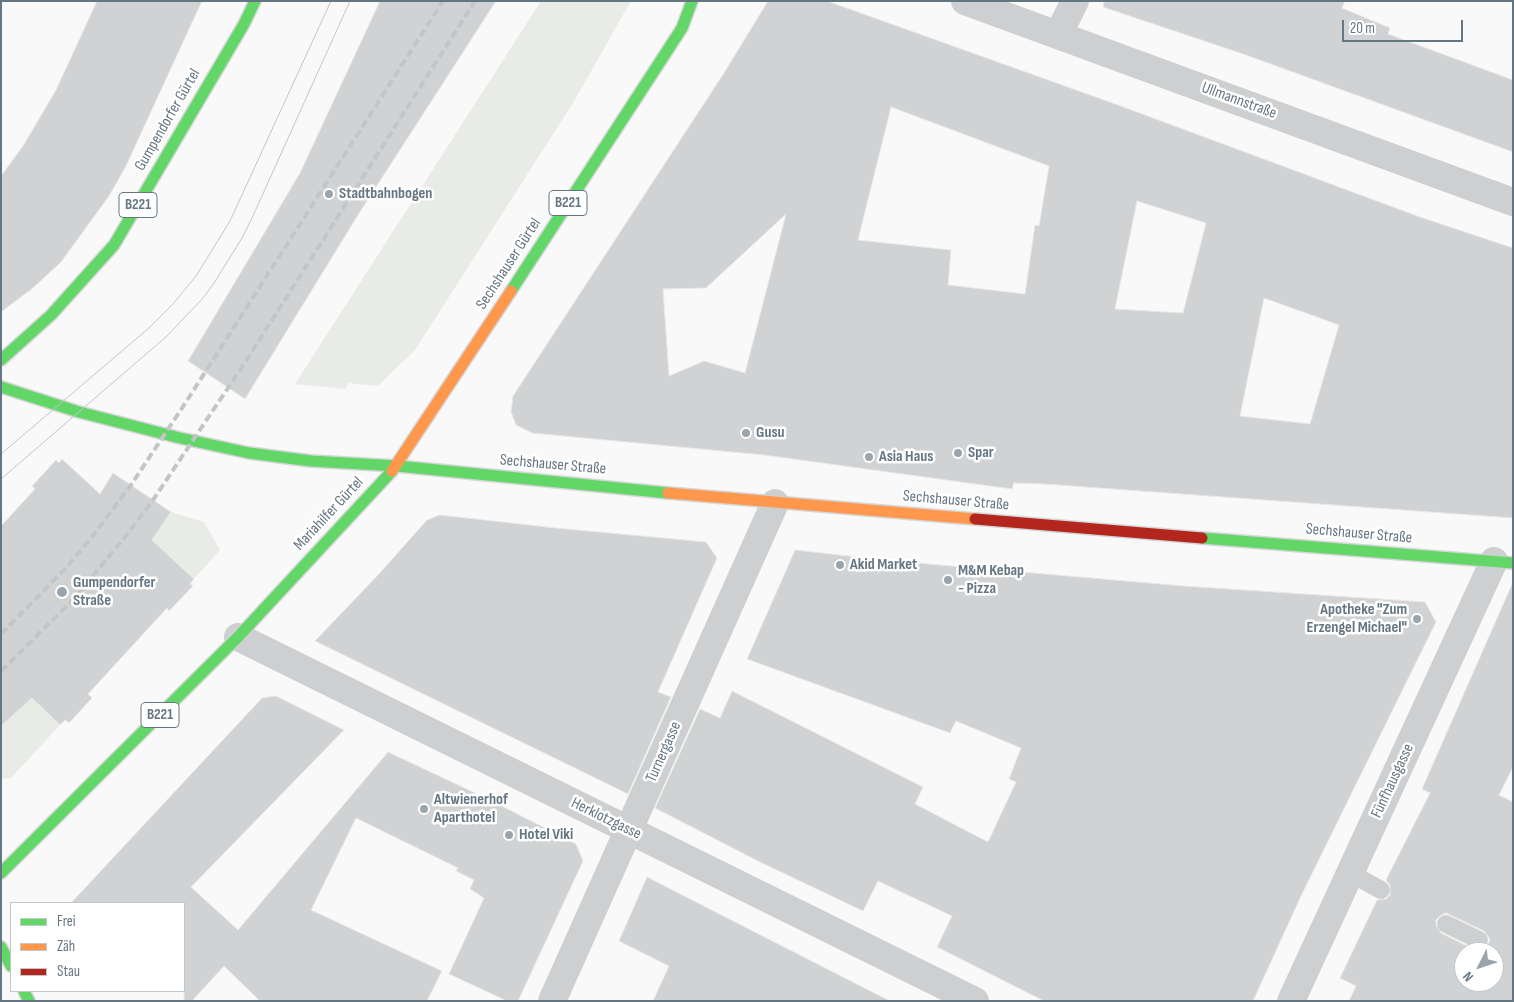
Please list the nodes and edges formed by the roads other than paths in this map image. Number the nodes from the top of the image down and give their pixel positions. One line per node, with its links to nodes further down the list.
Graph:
1 (254, 1): 7 (main road, Gumpendorfer Gürtel / B221)
2 (692, 1): 9 (main road, Sechshauser Gürtel / B221)
3 (965, 1): 5 (street, Ullmannstraße)
4 (1075, 1): 5 (street)
5 (1058, 35): 6 (street, Ullmannstraße)
6 (1513, 202)
7 (1, 360)
8 (1, 387): 9 (main road, Mariahilfer Gürtel)
9 (397, 466): 10 (main road, Sechshauser Straße); 12 (main road, Mariahilfer Gürtel / B221)
10 (776, 503): 11 (main road, Sechshauser Straße); 13 (street, Turnergasse)
11 (1504, 562): 15 (street, Fünfhausgasse)
12 (238, 637): 13 (street, Herklotzgasse); 14 (main road, Mariahilfer Gürtel / B221)
13 (629, 831): 21 (street, Turnergasse); 22 (street, Herklotzgasse)
14 (1, 873)
15 (1350, 873): 16 (lane); 23 (street, Fünfhausgasse)
16 (1381, 890)
17 (1446, 924): 18 (lane)
18 (1479, 940)
19 (1, 947): 20 (main road)
20 (10, 964)
21 (552, 1001)
22 (975, 1001)
23 (1291, 1001)

